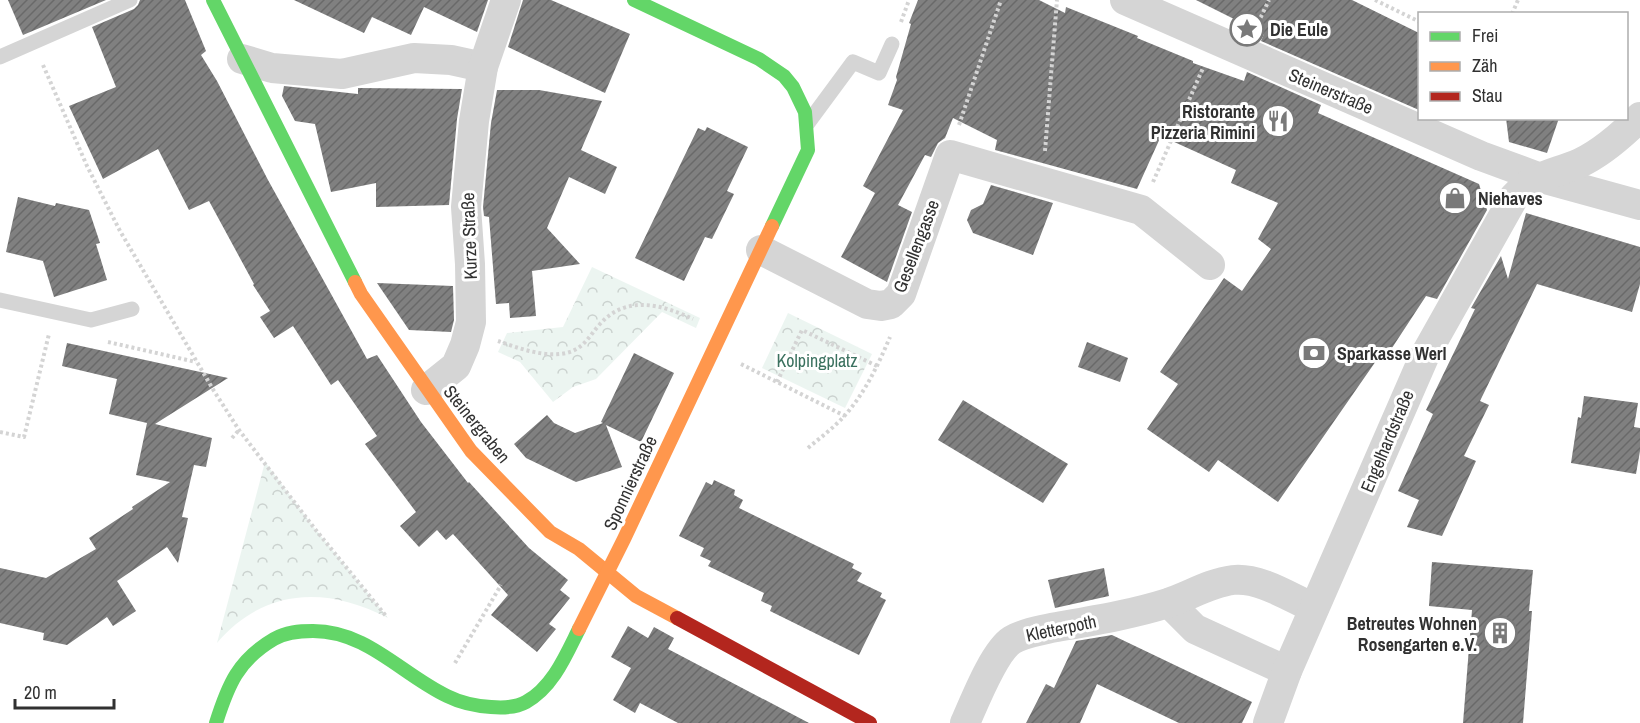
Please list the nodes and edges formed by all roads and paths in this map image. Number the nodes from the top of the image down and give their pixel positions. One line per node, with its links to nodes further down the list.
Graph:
1 (130, 0): 11 (lane)
2 (213, 0): 14 (street, Steinergraben)
3 (506, 0): 15 (street, Kurze Straße)
4 (634, 0): 17 (street, Sponnierstraße)
5 (1001, 0): 18 (path)
6 (1057, 0): 20 (path)
7 (1125, 0): 10 (street, Steinerstraße)
8 (1375, 0): 9 (path)
9 (1418, 22)
10 (1215, 40): 19 (street, Steinerstraße); 22 (path)
11 (33, 42): 13 (lane); 33 (path)
12 (892, 44): 17 (lane)
13 (0, 57)
14 (242, 59): 15 (street); 36 (street, Steinergraben)
15 (483, 67): 29 (street, Kurze Straße)
16 (1640, 117): 19 (street)
17 (808, 123): 23 (street, Sponnierstraße)
18 (950, 154): 20 (street); 25 (street, Gesellengasse)
19 (1538, 177): 21 (street, Steinerstraße); 45 (street, Engelhardstraße)
20 (1042, 182): 22 (street)
21 (1640, 205)
22 (1140, 210): 24 (street)
23 (761, 250): 25 (street, Gesellengasse); 30 (street, Sponnierstraße)
24 (1210, 265)
25 (901, 294): 34 (path)
26 (0, 300): 27 (lane)
27 (132, 309)
28 (50, 329): 39 (path)
29 (469, 333): 30 (path); 36 (street, Kurze Straße)
30 (721, 333): 32 (street, Sponnierstraße)
31 (106, 342): 33 (path)
32 (712, 350): 35 (path); 42 (street, Sponnierstraße)
33 (196, 362): 38 (path)
34 (877, 366): 35 (path); 37 (path)
35 (777, 382): 37 (path)
36 (426, 390): 42 (street, Steinergraben)
37 (845, 416): 41 (path)
38 (239, 430): 40 (path); 46 (path)
39 (0, 432)
40 (232, 438)
41 (808, 448)
42 (609, 572): 48 (street, Sponnierstraße); 50 (street, Steinergraben)
43 (501, 585): 48 (path)
44 (1169, 603): 45 (street, Kletterpoth); 47 (street); 51 (street, Kletterpoth)
45 (1314, 608): 47 (street, Engelhardstraße)
46 (388, 618)
47 (1287, 671): 52 (street, Engelhardstraße)
48 (464, 703): 49 (street, Sponnierstraße)
49 (216, 723)
50 (870, 723)
51 (965, 723)
52 (1268, 723)

